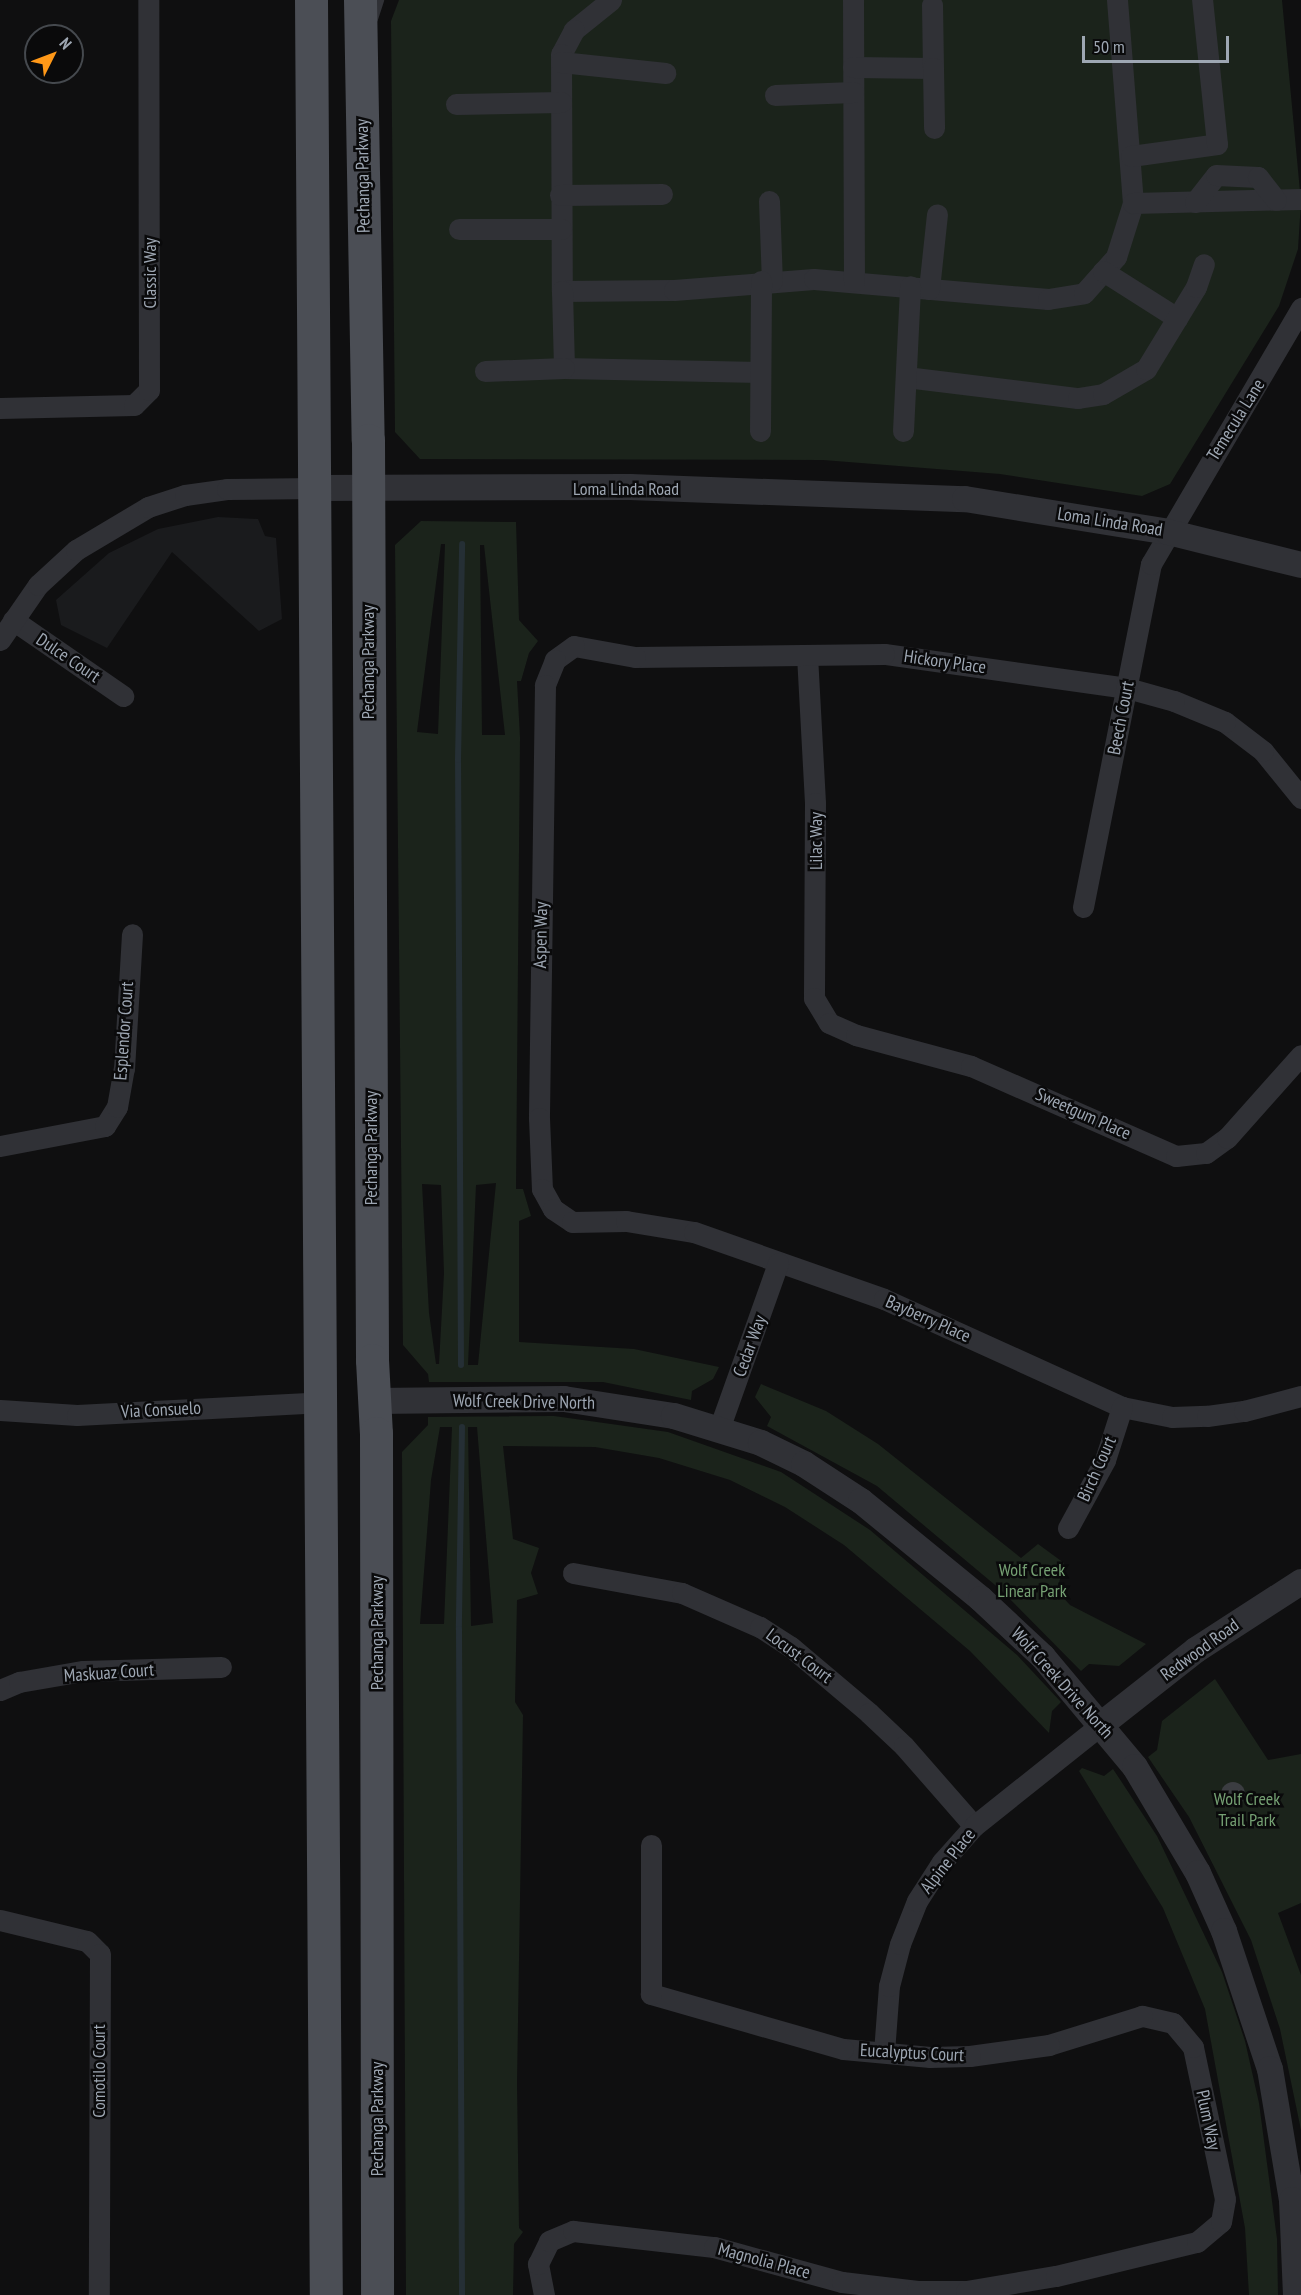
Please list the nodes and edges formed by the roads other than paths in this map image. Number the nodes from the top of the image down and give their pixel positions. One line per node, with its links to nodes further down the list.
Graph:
1 (148, 0): 41 (street, Classic Way)
2 (311, 0): 44 (main road)
3 (360, 0): 10 (main road, Pechanga Parkway)
4 (379, 0): 10 (lane)
5 (853, 0): 12 (street)
6 (1117, 0): 20 (street)
7 (1202, 0): 20 (street)
8 (597, 4): 11 (street)
9 (932, 6): 13 (street)
10 (361, 54): 45 (main road, Pechanga Parkway)
11 (561, 63): 14 (street); 17 (street)
12 (853, 67): 13 (street); 15 (street)
13 (933, 68): 19 (street)
14 (665, 73)
15 (853, 92): 16 (street); 32 (street)
16 (774, 95)
17 (561, 102): 18 (street); 22 (street)
18 (456, 104)
19 (934, 128)
20 (1131, 156): 25 (street)
21 (662, 194): 22 (street)
22 (560, 195): 28 (street)
23 (1301, 199): 25 (street)
24 (769, 201): 31 (street)
25 (1133, 203): 30 (street)
26 (938, 214): 33 (street)
27 (459, 229): 28 (street)
28 (561, 230): 34 (street)
29 (1204, 264): 36 (street)
30 (1103, 271): 33 (street); 36 (street)
31 (766, 281): 32 (street); 34 (street); 39 (street)
32 (854, 281): 33 (street)
33 (920, 288): 40 (street)
34 (562, 291): 37 (street)
35 (1301, 308): 46 (street, Temecula Lane)
36 (1177, 318): 40 (street)
37 (564, 368): 38 (street); 39 (street)
38 (485, 371)
39 (760, 372): 42 (street)
40 (906, 377): 43 (street)
41 (0, 408)
42 (760, 431)
43 (903, 431)
44 (315, 488): 45 (street, Loma Linda Road); 48 (street, Loma Linda Road); 64 (main road)
45 (369, 489): 46 (street, Loma Linda Road); 63 (main road, Pechanga Parkway)
46 (1168, 532): 47 (street, Loma Linda Road); 52 (street, Beech Court)
47 (1301, 565)
48 (13, 620): 49 (street, Loma Linda Road); 53 (street, Dulce Court)
49 (0, 640)
50 (807, 655): 51 (street, Hickory Place); 52 (street, Hickory Place); 57 (street, Lilac Way)
51 (555, 660): 60 (street, Aspen Way)
52 (1127, 688): 54 (street, Hickory Place); 55 (street, Beech Court)
53 (123, 696)
54 (1301, 798)
55 (1083, 907)
56 (132, 934): 59 (street, Esplendor Court)
57 (829, 1023): 58 (street, Sweetgum Place)
58 (1301, 1054)
59 (0, 1146)
60 (553, 1209): 61 (street, Bayberry Place)
61 (778, 1263): 65 (street, Bayberry Place); 67 (street, Cedar Way)
62 (1301, 1396): 65 (street, Bayberry Place)
63 (375, 1401): 64 (main road); 67 (street, Wolf Creek Drive North); 83 (main road, Pechanga Parkway)
64 (322, 1402): 66 (street, Via Consuelo); 82 (main road)
65 (1122, 1407): 68 (street, Birch Court)
66 (0, 1410)
67 (719, 1429): 73 (street, Wolf Creek Drive North)
68 (1068, 1528)
69 (573, 1573): 74 (street, Locust Court)
70 (1301, 1582): 73 (street, Redwood Road)
71 (221, 1667): 72 (street, Maskuaz Court)
72 (0, 1690)
73 (1102, 1724): 74 (street, Alpine Place); 79 (street, Wolf Creek Drive North)
74 (974, 1826): 78 (street, Alpine Place)
75 (651, 1845): 78 (street, Eucalyptus Court)
76 (0, 1920): 81 (street, Comotilo Court)
77 (1173, 2023): 78 (street, Eucalyptus Court); 80 (street, Plum Way)
78 (884, 2052)
79 (1297, 2200): 85 (street, Wolf Creek Drive North)
80 (1221, 2223): 84 (street, Magnolia Place)
81 (99, 2295)
82 (326, 2295)
83 (377, 2295)
84 (544, 2295)
85 (1296, 2295)

